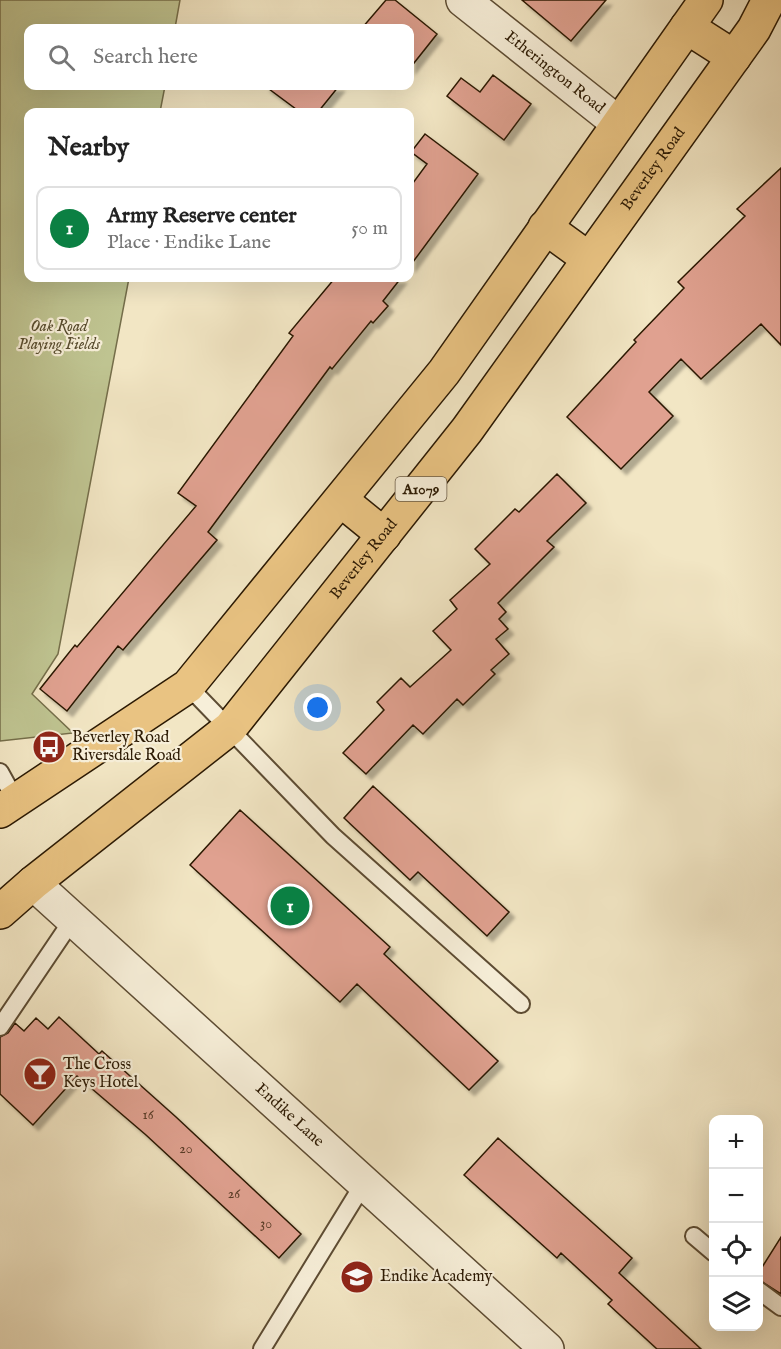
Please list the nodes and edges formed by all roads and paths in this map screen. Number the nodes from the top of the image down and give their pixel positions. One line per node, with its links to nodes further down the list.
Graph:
1 (463, 0): 6 (street, Etherington Road)
2 (706, 0): 4 (main road)
3 (769, 0): 5 (main road, Beverley Road / A1079)
4 (687, 27): 5 (main road); 6 (main road)
5 (734, 57): 8 (main road, Beverley Road / A1079)
6 (618, 123): 7 (main road)
7 (545, 227): 8 (main road); 9 (main road)
8 (590, 259): 10 (main road, Beverley Road / A1079)
9 (341, 500): 10 (main road); 11 (main road)
10 (384, 535): 12 (main road, Beverley Road / A1079)
11 (188, 686): 12 (lane); 14 (main road)
12 (230, 728): 15 (main road, Beverley Road / A1079); 18 (lane)
13 (0, 772): 14 (lane)
14 (8, 806)
15 (33, 883): 16 (main road, Beverley Road / A1079); 17 (street, Endike Lane)
16 (0, 912)
17 (73, 919): 19 (lane); 20 (street, Endike Lane)
18 (521, 1004)
19 (0, 1027)
20 (364, 1183): 25 (lane); 26 (street, Endike Lane)
21 (694, 1236): 22 (lane)
22 (709, 1249)
23 (763, 1293): 24 (lane)
24 (781, 1307)
25 (262, 1349)
26 (548, 1349)

